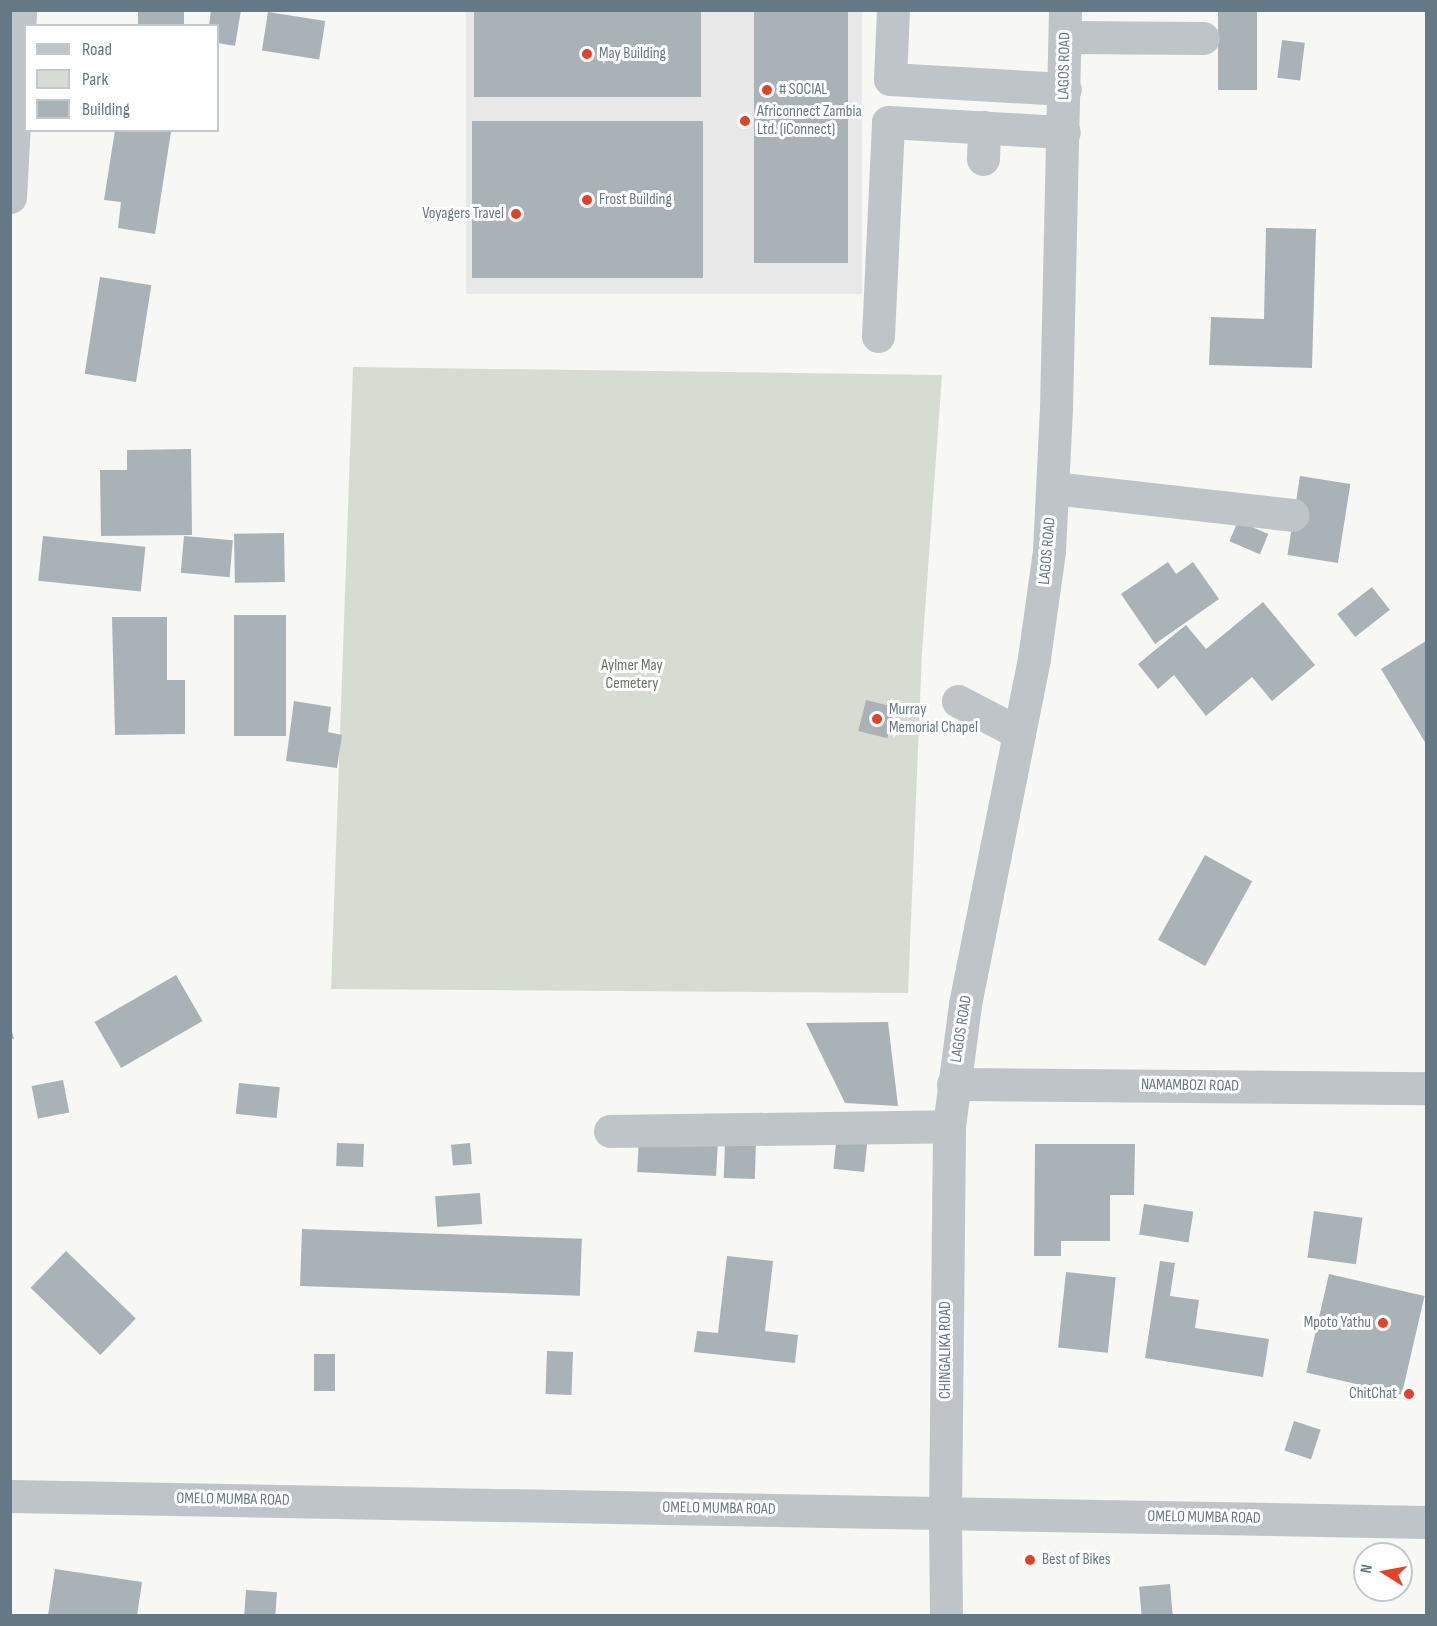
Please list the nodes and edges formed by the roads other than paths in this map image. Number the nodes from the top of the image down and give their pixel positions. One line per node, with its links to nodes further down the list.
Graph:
1 (20, 10): 9 (street)
2 (893, 10): 5 (street)
3 (1065, 24): 4 (street); 6 (street, LAGOS ROAD)
4 (1203, 38)
5 (890, 79): 6 (street); 7 (street)
6 (1065, 89): 8 (street, LAGOS ROAD)
7 (888, 122): 8 (street); 10 (street)
8 (1064, 132): 11 (street, LAGOS ROAD)
9 (10, 197)
10 (878, 336)
11 (1053, 488): 12 (street); 14 (street, LAGOS ROAD)
12 (1292, 515)
13 (958, 701): 14 (street)
14 (1019, 733): 15 (street, LAGOS ROAD)
15 (953, 1084): 16 (street, NAMAMBOZI ROAD); 17 (street, CHINGALIKA ROAD)
16 (1426, 1088)
17 (949, 1126): 18 (street); 20 (street, CHINGALIKA ROAD)
18 (610, 1131)
19 (10, 1496): 20 (street, OMELO MUMBA ROAD)
20 (945, 1513): 21 (street, OMELO MUMBA ROAD); 22 (street, CHINGALIKA ROAD)
21 (1426, 1522)
22 (946, 1616)

